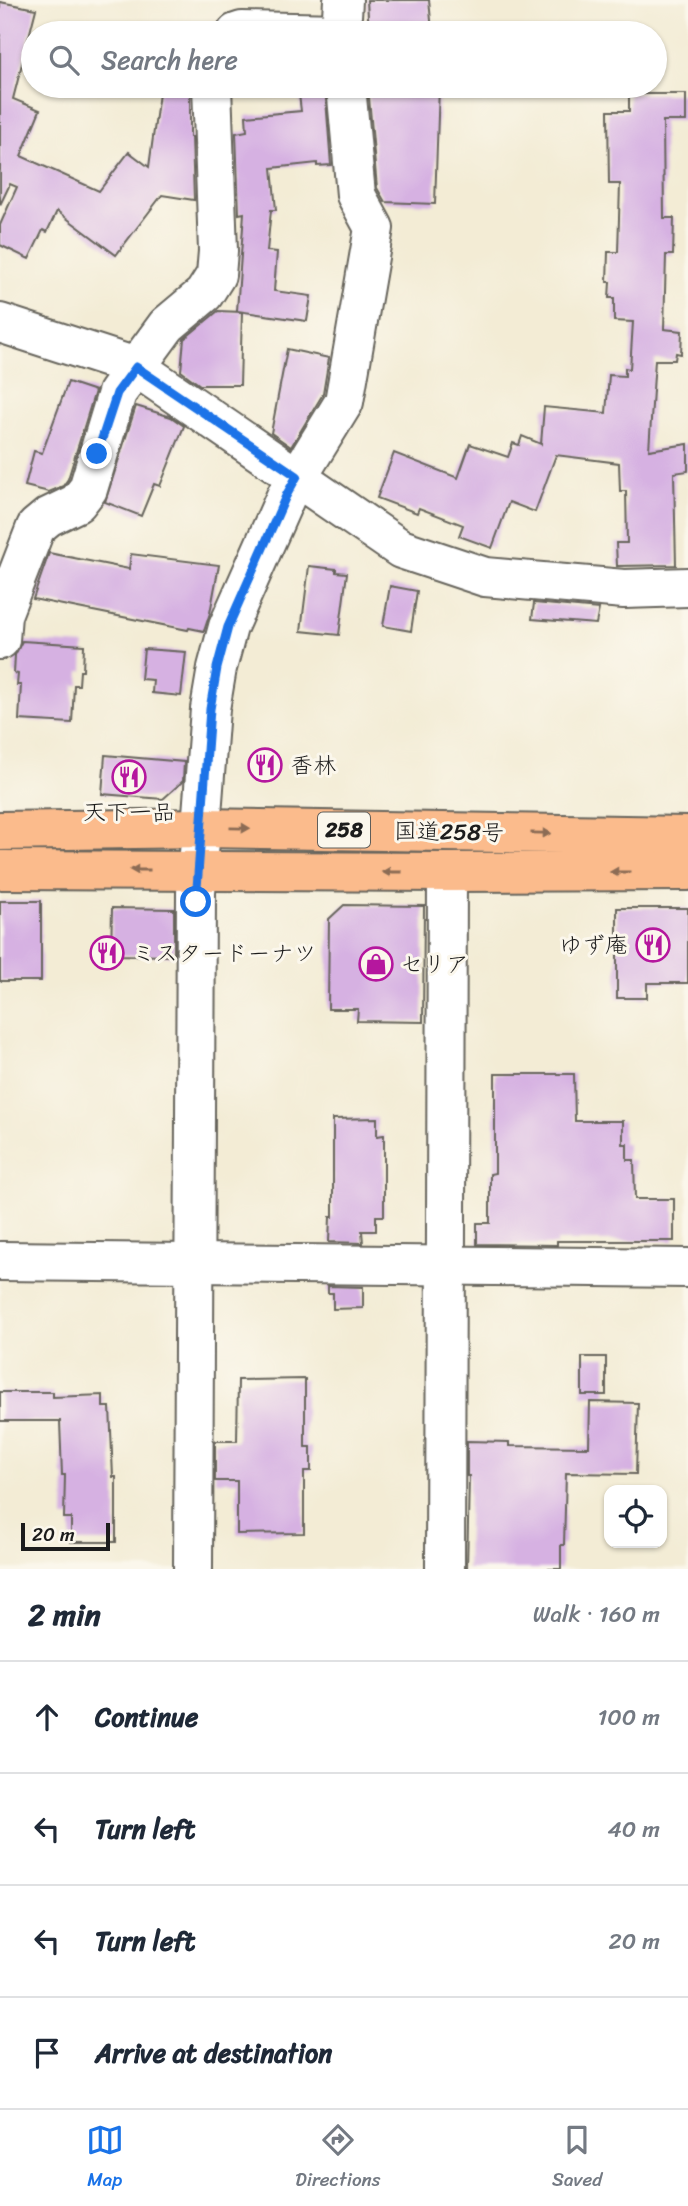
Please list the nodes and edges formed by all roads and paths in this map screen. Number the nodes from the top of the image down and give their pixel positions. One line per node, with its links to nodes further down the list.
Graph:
1 (343, 0): 2 (street)
2 (342, 21)
3 (212, 98): 6 (street)
4 (347, 98): 7 (street)
5 (0, 323): 6 (street)
6 (136, 367): 7 (street); 9 (street)
7 (297, 476): 8 (street); 10 (street)
8 (688, 587)
9 (0, 640)
10 (201, 828): 11 (highway, 国道258号 / 258); 12 (highway, 国道258号 / 258, one-way to 12); 14 (street)
11 (0, 831)
12 (688, 835)
13 (0, 870): 14 (highway, 国道258号 / 258, one-way to 13)
14 (196, 870): 16 (highway, 国道258号 / 258, one-way to 14); 18 (street)
15 (688, 871): 16 (highway, 国道258号 / 258, one-way to 16)
16 (447, 872): 19 (street)
17 (0, 1261): 18 (street)
18 (193, 1262): 19 (street); 21 (street)
19 (446, 1265): 20 (street); 22 (street)
20 (688, 1268)
21 (193, 1569)
22 (445, 1569)

